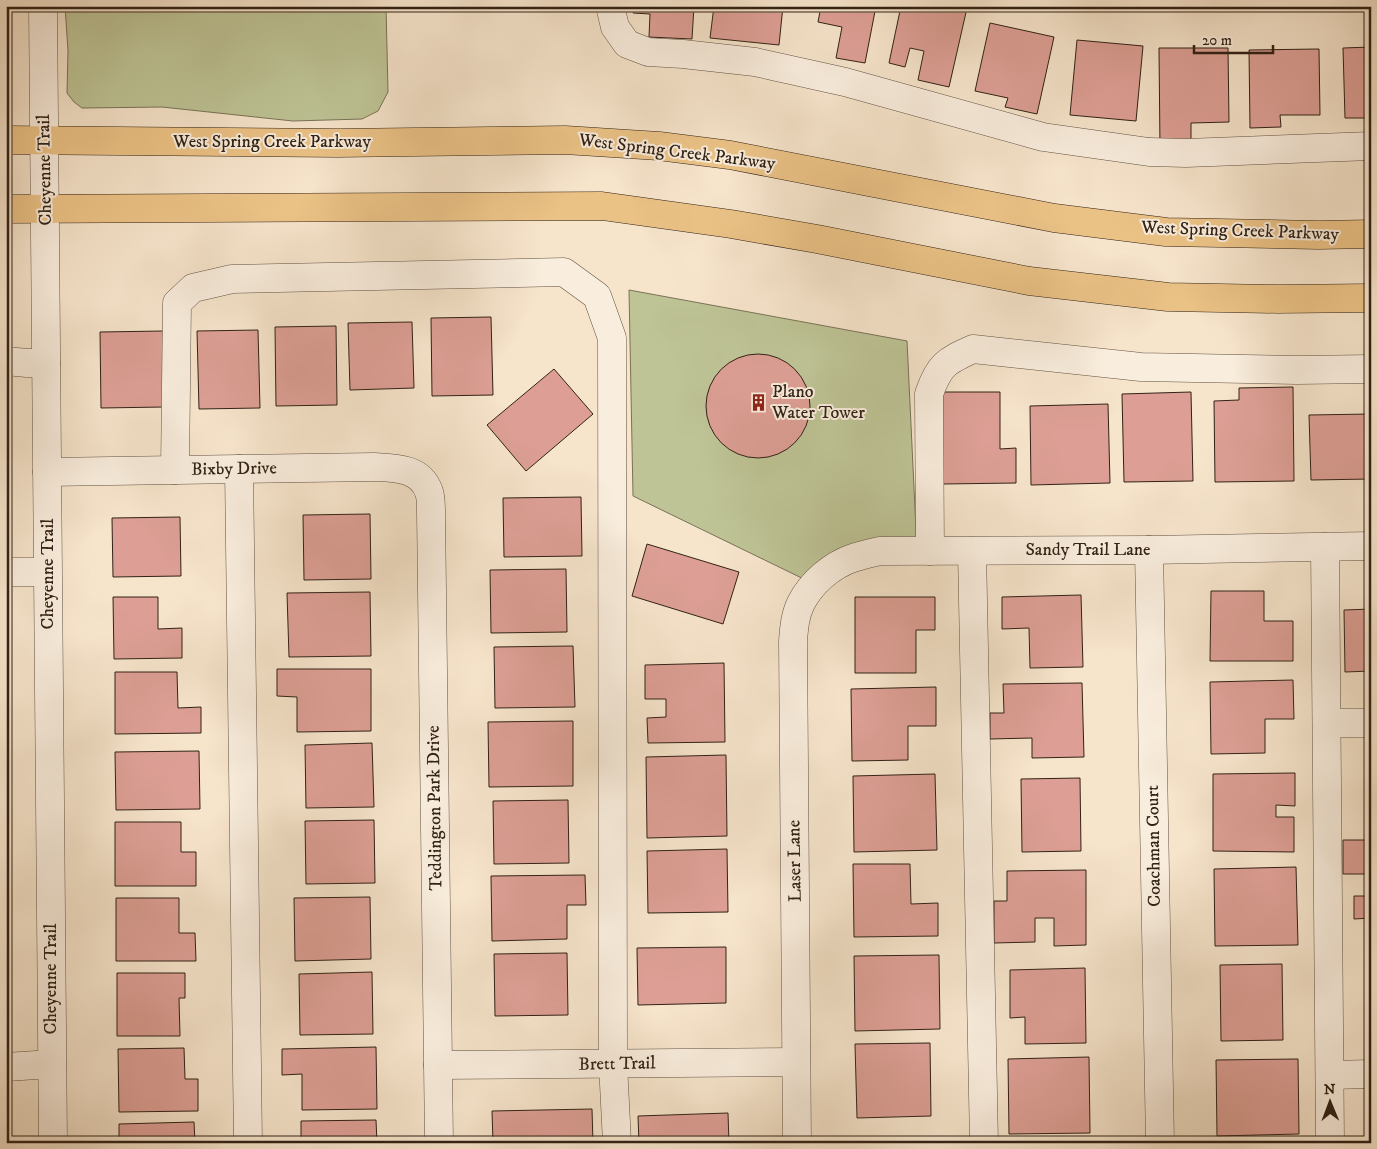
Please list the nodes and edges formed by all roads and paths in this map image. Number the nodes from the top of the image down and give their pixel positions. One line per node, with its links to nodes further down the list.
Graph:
1 (43, 6): 4 (street, Cheyenne Trail)
2 (610, 6): 5 (street)
3 (6, 140): 4 (main road, West Spring Creek Parkway)
4 (45, 141): 7 (street, Cheyenne Trail); 8 (main road, West Spring Creek Parkway)
5 (1371, 146)
6 (6, 209): 7 (main road)
7 (46, 209): 9 (main road); 11 (street, Cheyenne Trail)
8 (1371, 234)
9 (1371, 298)
10 (6, 361): 11 (street)
11 (46, 363): 15 (street, Cheyenne Trail)
12 (1371, 369): 20 (street)
13 (239, 469): 14 (street, Bixby Drive); 16 (street, Bixby Drive); 35 (street)
14 (175, 470): 15 (street, Bixby Drive); 29 (street)
15 (47, 472): 23 (street, Cheyenne Trail)
16 (420, 476): 30 (street, Teddington Park Drive)
17 (1371, 546): 18 (street, Sandy Trail Lane)
18 (1325, 547): 19 (street, Sandy Trail Lane); 25 (street)
19 (1149, 550): 21 (street, Sandy Trail Lane); 40 (street, Coachman Court)
20 (930, 551): 21 (street, Sandy Trail Lane); 24 (street, Sandy Trail Lane)
21 (972, 551): 39 (street)
22 (6, 572): 23 (street)
23 (47, 572): 28 (street, Cheyenne Trail)
24 (814, 584): 27 (street, Laser Lane)
25 (1326, 723): 26 (street); 33 (street)
26 (1371, 723)
27 (796, 1062): 29 (street, Brett Trail); 38 (street, Laser Lane)
28 (52, 1064): 31 (street); 34 (street, Cheyenne Trail)
29 (613, 1064): 30 (street, Brett Trail); 37 (street)
30 (438, 1066): 36 (street, Teddington Park Drive)
31 (6, 1067)
32 (1371, 1074): 33 (street)
33 (1330, 1075): 41 (street)
34 (53, 1143)
35 (248, 1143)
36 (439, 1143)
37 (617, 1143)
38 (797, 1143)
39 (984, 1143)
40 (1160, 1143)
41 (1330, 1143)

